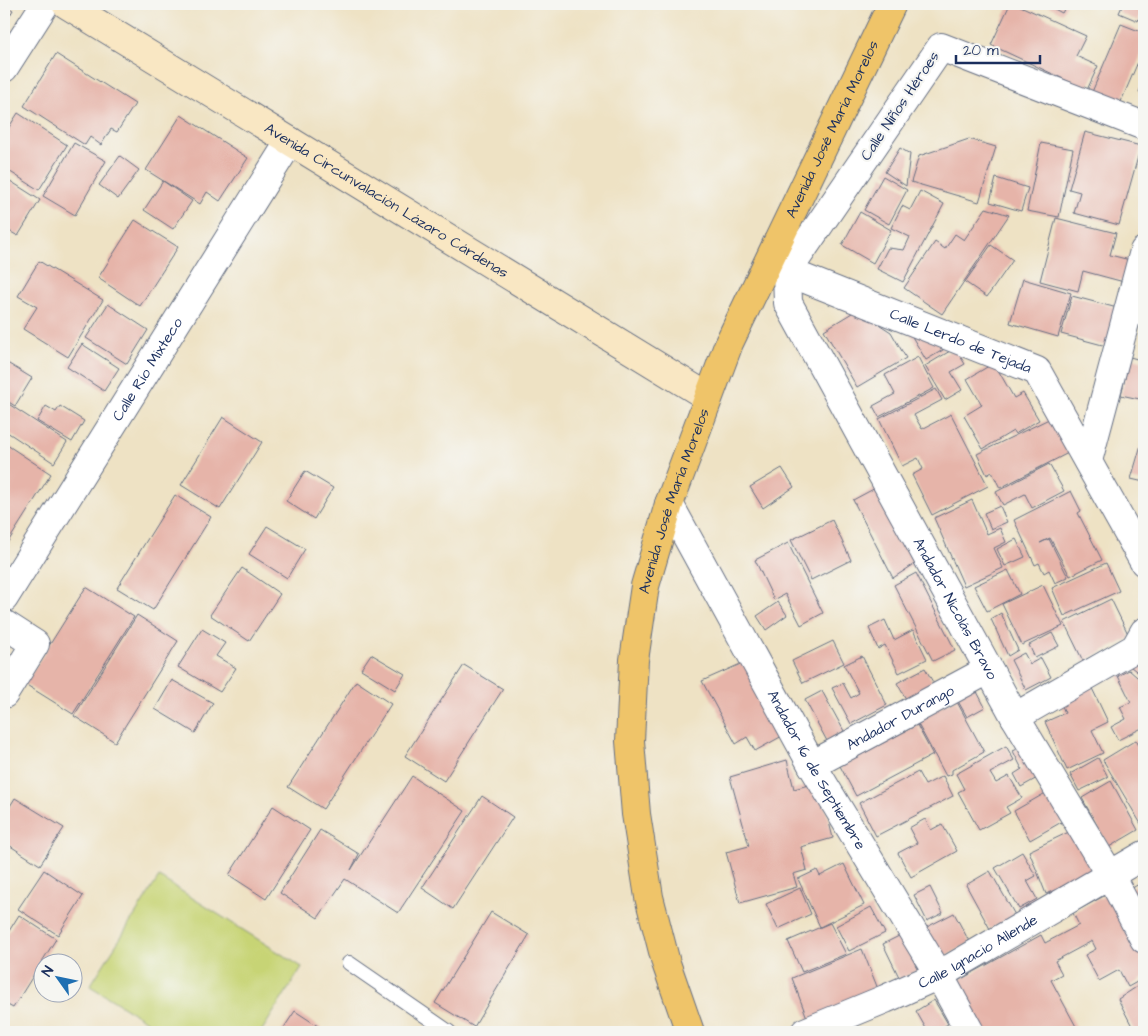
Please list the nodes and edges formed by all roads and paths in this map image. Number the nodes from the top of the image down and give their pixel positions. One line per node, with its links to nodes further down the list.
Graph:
1 (45, 4): 4 (street)
2 (66, 4): 6 (street, Avenida Circunvalación Lázaro Cárdenas)
3 (892, 4): 8 (main road, Avenida José María Morelos)
4 (4, 68)
5 (1144, 126): 8 (street, Calle Niños Héroes)
6 (290, 141): 9 (street, Avenida Circunvalación Lázaro Cárdenas); 13 (street, Calle Río Mixteco)
7 (1144, 250): 10 (street)
8 (777, 268): 9 (main road, Avenida José María Morelos); 10 (street, Calle Lerdo de Tejada); 16 (street, Andador Nicolás Bravo)
9 (708, 398): 11 (main road, Avenida José María Morelos)
10 (1088, 461): 12 (street, Calle Lerdo de Tejada)
11 (669, 504): 19 (street, Andador 16 de Septiembre); 26 (main road, Avenida José María Morelos)
12 (1144, 562)
13 (4, 598)
14 (4, 624): 17 (street)
15 (1144, 632): 18 (street)
16 (988, 670): 18 (street, Andador Nicolás Bravo); 19 (street, Andador Durango)
17 (4, 694)
18 (1014, 718): 21 (street, Andador Nicolás Bravo)
19 (812, 765): 24 (street, Andador 16 de Septiembre)
20 (1144, 855): 21 (street, Calle Ignacio Allende)
21 (1110, 876): 22 (street, Andador Nicolás Bravo); 24 (street, Calle Ignacio Allende)
22 (1144, 938)
23 (349, 963): 25 (lane)
24 (939, 975): 27 (street, Calle Ignacio Allende); 28 (street, Andador 16 de Septiembre)
25 (449, 1032)
26 (690, 1032)
27 (805, 1032)
28 (970, 1032)

